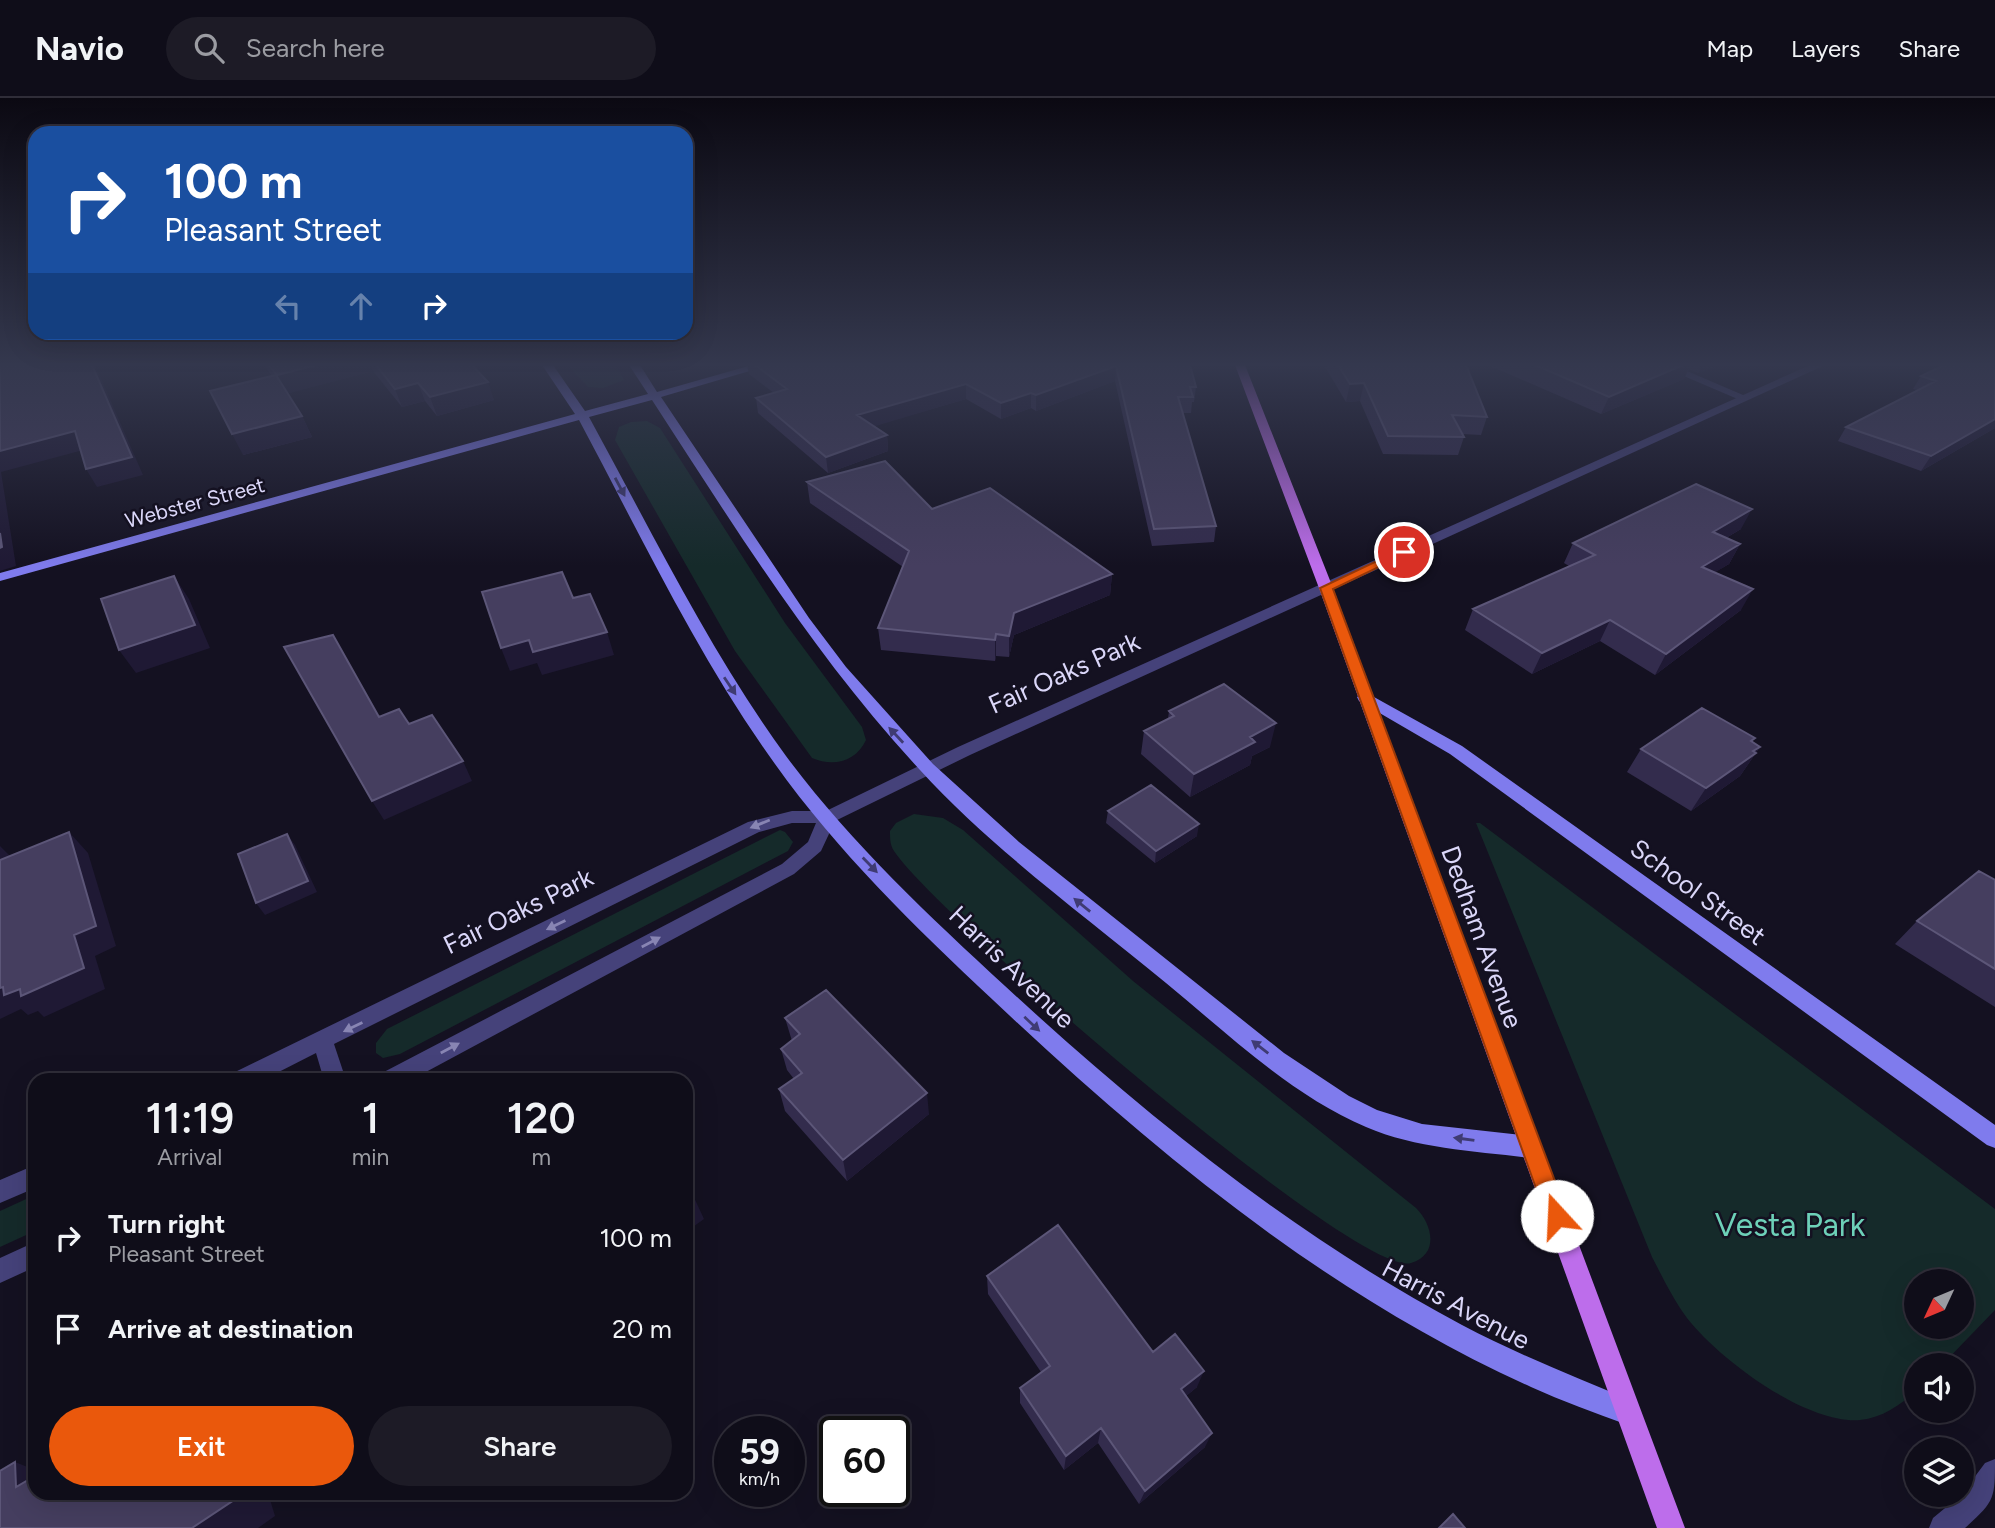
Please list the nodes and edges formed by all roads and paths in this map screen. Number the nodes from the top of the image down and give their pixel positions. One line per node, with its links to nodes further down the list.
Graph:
1 (525, 432): 6 (street, Webster Street)
2 (591, 432): 10 (street, Harris Avenue, one-way to 10)
3 (679, 432): 9 (street, one-way to 3)
4 (1266, 432): 7 (main road, Dedham Avenue)
5 (1670, 432): 7 (street, Fair Oaks Park)
6 (0, 577)
7 (1326, 588): 8 (main road, Dedham Avenue); 9 (street, Fair Oaks Park)
8 (1365, 697): 15 (street, School Street); 16 (main road, Dedham Avenue)
9 (927, 768): 10 (street, Fair Oaks Park); 16 (street, one-way to 9)
10 (828, 817): 11 (street, Fair Oaks Park, one-way to 11); 14 (street, one-way to 10); 21 (street, Harris Avenue, one-way to 21)
11 (323, 1042): 12 (street, Fair Oaks Park); 13 (street)
12 (256, 1073)
13 (333, 1073)
14 (403, 1073)
15 (1995, 1138)
16 (1531, 1147): 21 (main road, Dedham Avenue)
17 (28, 1179): 18 (street)
18 (0, 1192)
19 (28, 1257): 20 (street)
20 (0, 1270)
21 (1628, 1412): 23 (main road, Dedham Avenue)
22 (1995, 1474): 24 (street)
23 (1671, 1528)
24 (1943, 1528)

